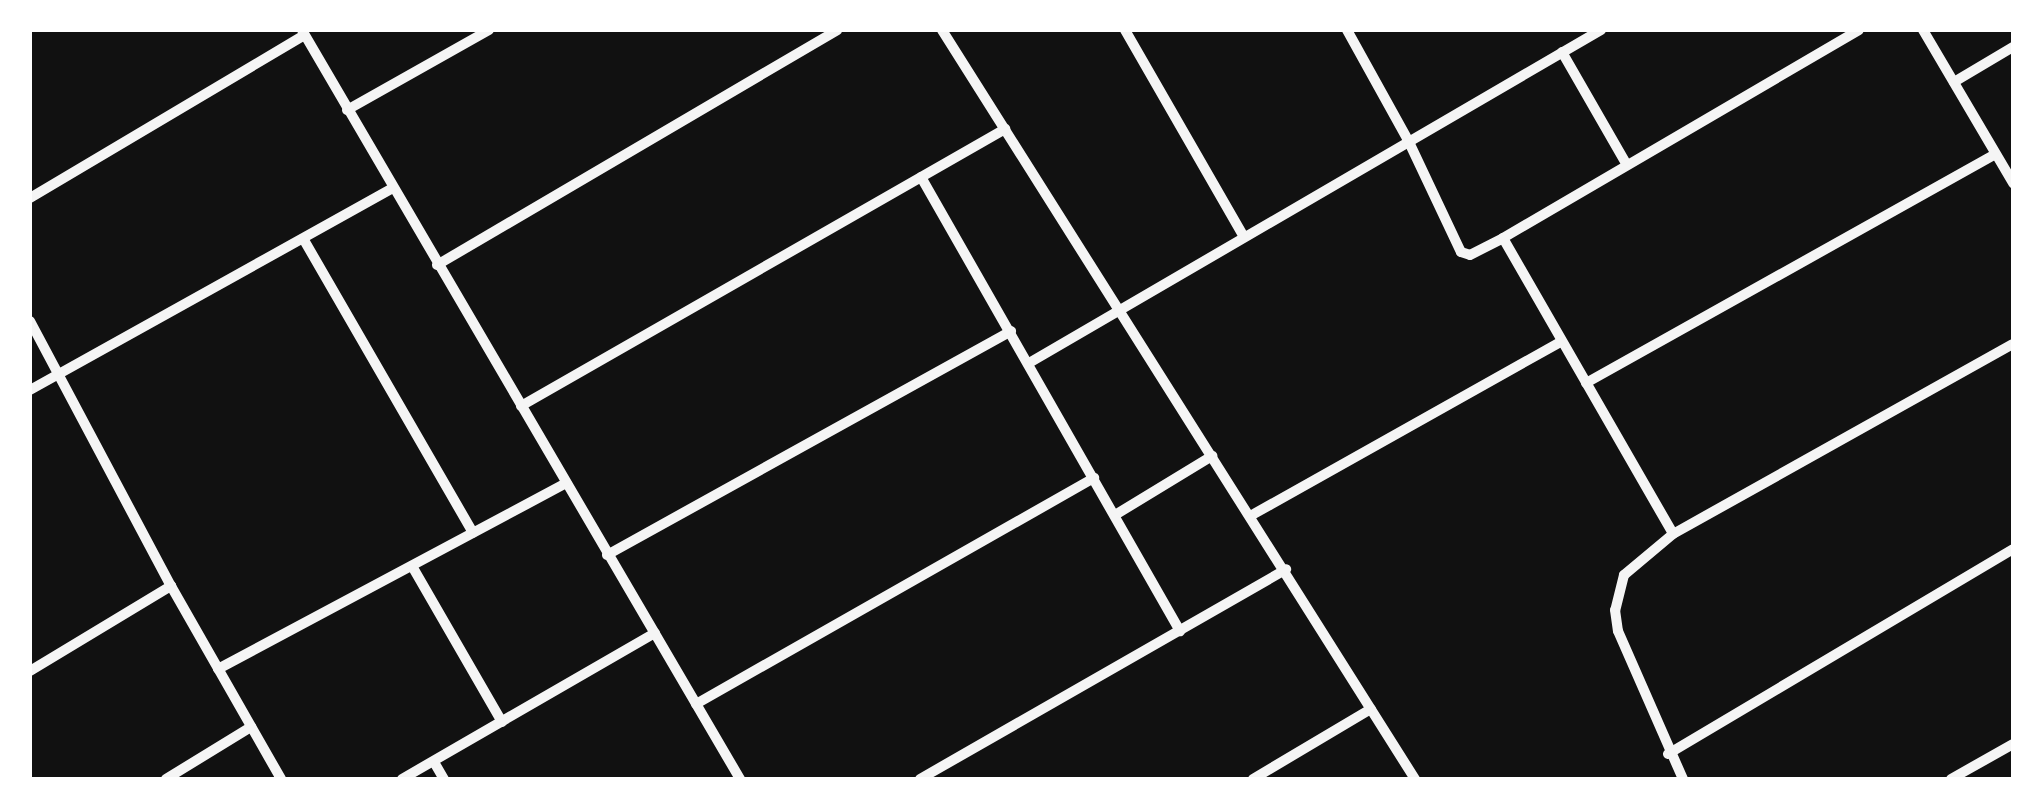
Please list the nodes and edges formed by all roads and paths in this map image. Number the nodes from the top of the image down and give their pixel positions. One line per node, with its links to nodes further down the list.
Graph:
1 (489, 30): 13 (street)
2 (837, 30): 25 (street)
3 (942, 30): 14 (street)
4 (1124, 30): 22 (street)
5 (1347, 30): 15 (street)
6 (1601, 30): 11 (street)
7 (1859, 30): 17 (street)
8 (1923, 30): 12 (street)
9 (303, 32): 13 (street); 21 (street)
10 (2013, 47): 12 (street)
11 (1562, 52): 15 (street); 17 (street)
12 (1954, 82): 16 (street)
13 (347, 110): 20 (street)
14 (1005, 129): 18 (street); 26 (street)
15 (1408, 140): 22 (street); 23 (street)
16 (1995, 154): 19 (street); 33 (street)
17 (1628, 166): 23 (street)
18 (921, 178): 28 (street); 35 (street)
19 (2013, 183)
20 (393, 188): 24 (street); 25 (street)
21 (30, 198)
22 (1244, 237): 26 (street)
23 (1503, 238): 29 (street)
24 (304, 240): 32 (street); 41 (street)
25 (437, 264): 35 (street)
26 (1119, 310): 31 (street); 36 (street)
27 (30, 321): 32 (street)
28 (1010, 331): 31 (street); 44 (street)
29 (1562, 342): 33 (street); 40 (street)
30 (2013, 344): 42 (street)
31 (1029, 362): 37 (street)
32 (60, 376): 34 (street); 47 (street)
33 (1586, 383): 42 (street)
34 (30, 390)
35 (520, 406): 38 (street)
36 (1212, 456): 39 (street); 40 (street)
37 (1094, 478): 39 (street); 52 (street)
38 (566, 483): 41 (street); 44 (street)
39 (1115, 515): 48 (street)
40 (1252, 515): 46 (street)
41 (473, 534): 45 (street)
42 (1674, 534): 57 (street)
43 (2013, 549): 57 (street)
44 (607, 554): 49 (street)
45 (412, 566): 50 (street); 54 (street)
46 (1286, 569): 48 (street); 53 (street)
47 (172, 586): 50 (street); 51 (street)
48 (1180, 631): 65 (street)
49 (655, 633): 52 (street); 54 (street)
50 (218, 669): 55 (street)
51 (30, 672)
52 (696, 704): 64 (street)
53 (1371, 710): 59 (street); 66 (street)
54 (502, 722): 58 (street)
55 (251, 727): 60 (street); 61 (street)
56 (2013, 744): 68 (street)
57 (1668, 754): 67 (street)
58 (434, 762): 62 (street); 63 (street)
59 (1261, 777)
60 (166, 779)
61 (282, 779)
62 (402, 779)
63 (444, 779)
64 (740, 779)
65 (920, 779)
66 (1415, 779)
67 (1684, 779)
68 (1951, 779)

